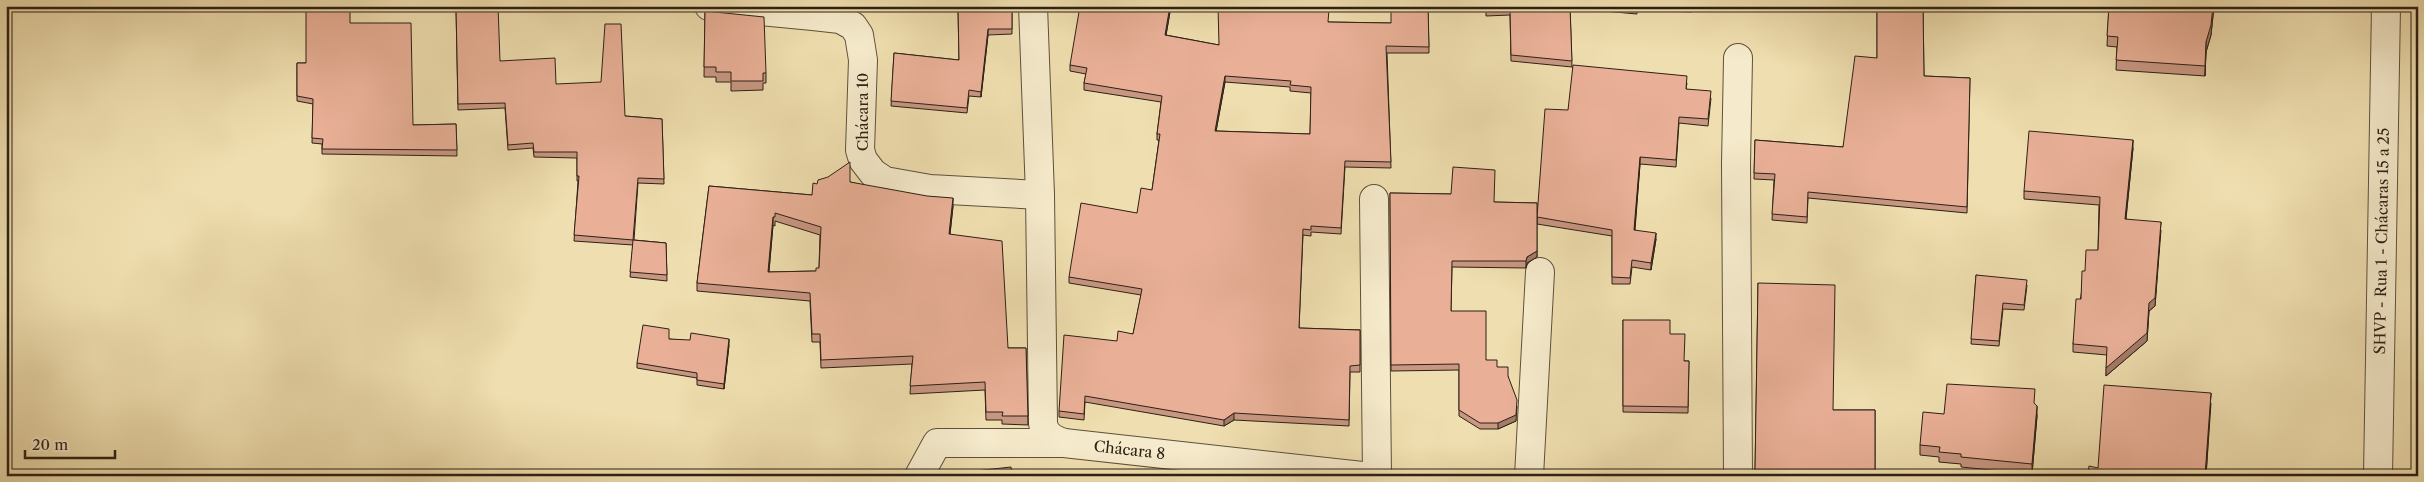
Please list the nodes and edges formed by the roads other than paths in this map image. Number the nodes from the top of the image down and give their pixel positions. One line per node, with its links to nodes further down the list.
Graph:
1 (709, 6): 5 (street, Chácara 10)
2 (1033, 6): 5 (street)
3 (2386, 6): 14 (street, SHVP - Rua 1 - Chácaras 15 a 25)
4 (1738, 58): 13 (street)
5 (1040, 194): 8 (street)
6 (1374, 199): 11 (street)
7 (1540, 272): 12 (street)
8 (1056, 439): 9 (street, Chácara 8); 10 (street, Chácara 8)
9 (919, 476)
10 (1362, 476)
11 (1377, 476)
12 (1529, 476)
13 (1738, 476)
14 (2378, 476)

